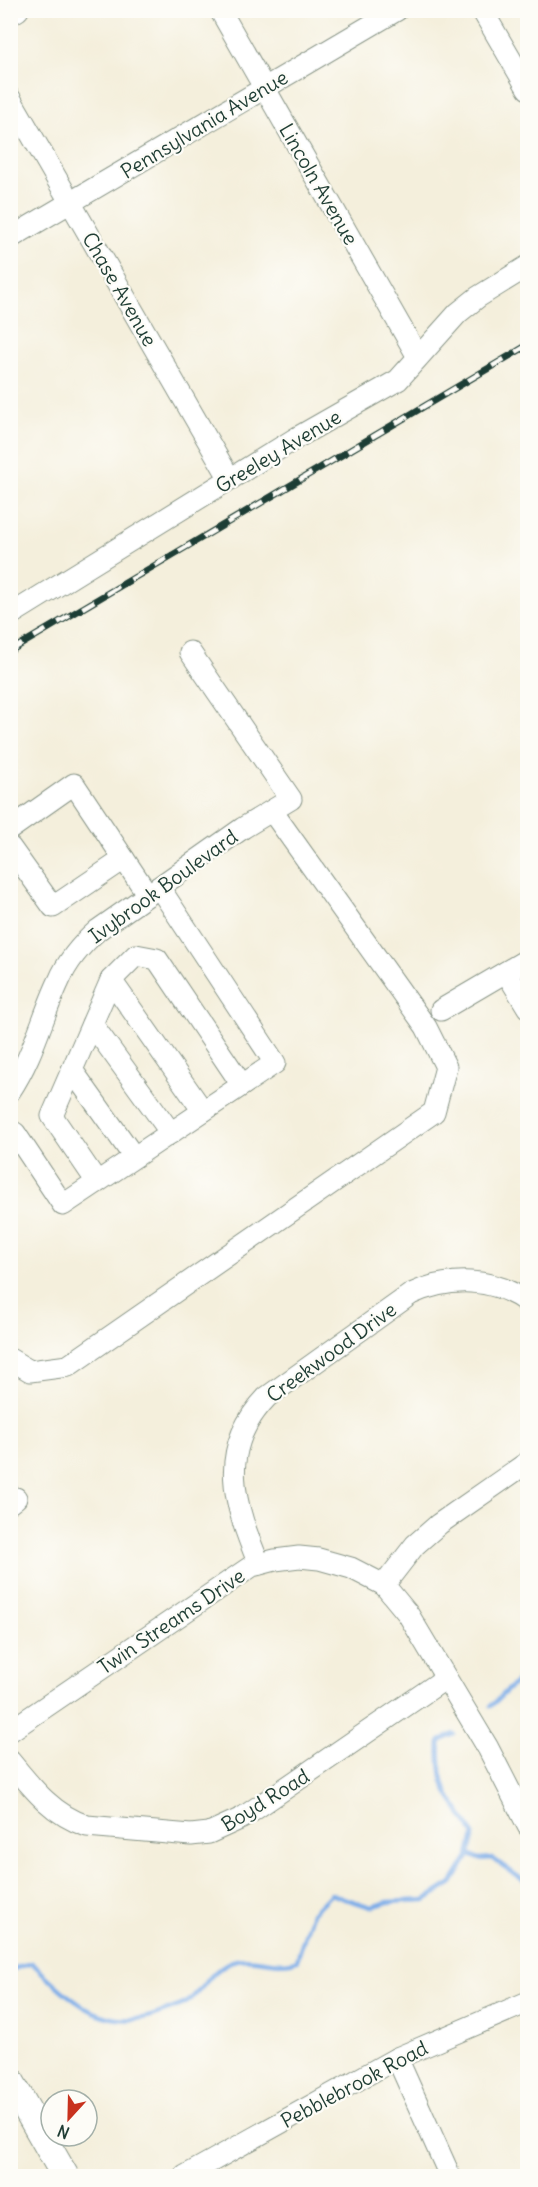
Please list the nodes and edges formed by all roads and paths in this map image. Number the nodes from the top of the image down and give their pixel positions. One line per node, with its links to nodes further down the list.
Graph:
1 (18, 10): 5 (street)
2 (220, 10): 6 (street, Lincoln Avenue)
3 (397, 10): 6 (street, Pennsylvania Avenue)
4 (482, 10): 7 (street)
5 (10, 15)
6 (265, 88): 9 (street, Pennsylvania Avenue); 12 (street, Lincoln Avenue)
7 (528, 89)
8 (10, 98): 9 (street, Chase Avenue)
9 (71, 203): 10 (street, Pennsylvania Avenue); 13 (street, Chase Avenue)
10 (10, 238)
11 (528, 266): 12 (street, Greeley Avenue)
12 (418, 357): 13 (street, Greeley Avenue)
13 (230, 479): 14 (street, Greeley Avenue)
14 (10, 615)
15 (190, 652): 16 (street, Ivybrook Boulevard)
16 (272, 811): 20 (street, Ivybrook Boulevard); 36 (street)
17 (10, 829): 19 (street)
18 (10, 847): 19 (street)
19 (124, 859): 20 (street)
20 (153, 891): 28 (street); 29 (street, Ivybrook Boulevard)
21 (528, 959): 22 (street)
22 (506, 972): 24 (street); 25 (street)
23 (111, 980): 26 (street); 28 (street); 30 (street)
24 (528, 1008)
25 (441, 1010)
26 (92, 1024): 27 (street); 32 (street)
27 (72, 1070): 33 (street); 34 (street)
28 (242, 1085): 30 (street)
29 (10, 1091)
30 (203, 1111): 32 (street)
31 (10, 1130): 34 (street)
32 (171, 1132): 33 (street)
33 (134, 1157): 34 (street)
34 (97, 1182)
35 (528, 1303): 38 (street, Creekwood Drive)
36 (10, 1359)
37 (528, 1462): 39 (street)
38 (259, 1564): 39 (street, Twin Streams Drive); 41 (street, Twin Streams Drive)
39 (384, 1585): 40 (street, Twin Streams Drive)
40 (446, 1678): 42 (street, Boyd Road); 43 (street, Twin Streams Drive)
41 (10, 1731)
42 (10, 1761)
43 (528, 1826)
44 (528, 2002): 45 (street, Pebblebrook Road)
45 (397, 2058): 48 (street, Pebblebrook Road); 49 (street)
46 (11, 2082): 47 (main road)
47 (65, 2176)
48 (185, 2176)
49 (450, 2176)

